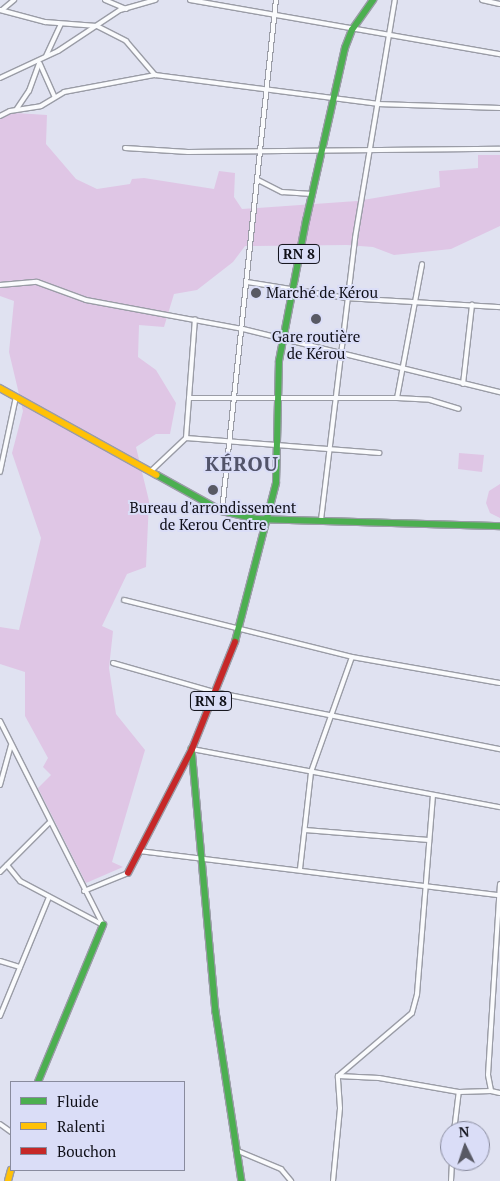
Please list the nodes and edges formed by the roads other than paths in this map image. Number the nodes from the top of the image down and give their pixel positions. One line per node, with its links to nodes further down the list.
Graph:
1 (105, 0): 10 (street)
2 (156, 0): 10 (street)
3 (190, 0): 13 (street)
4 (276, 0): 13 (street)
5 (373, 0): 16 (main road, RN 8)
6 (395, 0): 17 (street)
7 (482, 0): 9 (street)
8 (13, 1): 11 (street); 12 (street)
9 (500, 4)
10 (126, 9): 15 (street)
11 (1, 10): 12 (street)
12 (11, 13): 14 (street)
13 (275, 17): 16 (street); 23 (street)
14 (61, 24): 15 (street); 19 (street)
15 (97, 26): 19 (street); 21 (street)
16 (352, 30): 17 (street); 25 (main road, RN 8)
17 (390, 35): 18 (street); 26 (street)
18 (500, 54)
19 (46, 56): 20 (street)
20 (40, 61): 22 (street); 24 (street); 28 (street)
21 (155, 75): 23 (street); 24 (street)
22 (0, 78)
23 (266, 90): 25 (street); 33 (street)
24 (54, 96): 28 (street)
25 (333, 98): 26 (street); 34 (main road, RN 8)
26 (377, 104): 27 (street); 32 (street)
27 (500, 108)
28 (16, 110): 29 (street)
29 (0, 116)
30 (125, 148): 33 (street)
31 (500, 149): 32 (street)
32 (369, 150): 34 (street); 41 (street)
33 (261, 151): 34 (street); 35 (street)
34 (322, 151): 36 (main road, RN 8)
35 (258, 180): 36 (street); 38 (street)
36 (312, 194): 40 (main road, RN 8)
37 (422, 264): 42 (street)
38 (247, 282): 40 (street); 46 (street)
39 (0, 284): 45 (street)
40 (292, 291): 41 (street); 47 (main road, RN 8)
41 (347, 298): 42 (street); 48 (street)
42 (415, 302): 43 (street); 49 (street)
43 (472, 305): 44 (street); 50 (street)
44 (500, 306)
45 (195, 319): 46 (street); 55 (street)
46 (243, 329): 47 (street); 56 (street)
47 (283, 339): 48 (street); 53 (main road, RN 8)
48 (342, 355): 49 (street); 57 (street)
49 (402, 370): 50 (street); 58 (street)
50 (462, 384): 52 (street)
51 (0, 388): 54 (main road)
52 (500, 392)
53 (278, 397): 56 (street); 57 (street); 62 (main road, RN 8)
54 (16, 398): 64 (street); 68 (main road)
55 (189, 398): 56 (street); 60 (street)
56 (235, 398): 61 (street)
57 (338, 398): 58 (street); 65 (street)
58 (397, 398): 59 (street)
59 (459, 409)
60 (186, 438): 61 (street); 68 (street)
61 (230, 440): 62 (street); 69 (street)
62 (276, 444): 65 (street); 70 (main road, RN 8)
63 (0, 446): 64 (street)
64 (5, 448): 67 (street)
65 (331, 449): 66 (street); 71 (street)
66 (380, 453)
67 (0, 472)
68 (150, 472): 69 (main road)
69 (222, 511): 70 (main road)
70 (269, 519): 71 (main road); 74 (main road, RN 8)
71 (321, 520): 72 (main road)
72 (500, 526)
73 (124, 600): 74 (street)
74 (240, 629): 75 (street); 78 (main road, RN 8)
75 (352, 657): 77 (street); 79 (street)
76 (113, 663): 78 (street)
77 (500, 683)
78 (214, 692): 79 (street); 83 (main road, RN 8)
79 (332, 716): 82 (street); 84 (street)
80 (0, 721): 81 (street)
81 (11, 745): 85 (street); 88 (street)
82 (500, 748)
83 (192, 749): 84 (street); 91 (main road, RN 8); 92 (main road)
84 (311, 772): 86 (street); 89 (street)
85 (0, 784)
86 (433, 796): 87 (street); 90 (street)
87 (500, 807)
88 (49, 823): 93 (street); 99 (street)
89 (305, 830): 90 (street); 94 (street)
90 (429, 840): 98 (street)
91 (139, 851): 92 (street); 96 (main road, RN 8)
92 (202, 859): 94 (street); 112 (main road)
93 (7, 866): 95 (street); 101 (street)
94 (300, 868): 98 (street)
95 (0, 872)
96 (128, 873): 99 (street)
97 (500, 884): 100 (street)
98 (424, 886): 100 (street); 106 (street)
99 (84, 890): 102 (street)
100 (499, 895): 108 (street)
101 (49, 897): 102 (street); 104 (street)
102 (102, 925): 107 (main road)
103 (0, 961): 104 (street)
104 (20, 967): 105 (street)
105 (0, 1016)
106 (338, 1076): 109 (street); 115 (street)
107 (38, 1081)
108 (491, 1090): 109 (street); 110 (street)
109 (460, 1092): 111 (street)
110 (500, 1093)
111 (456, 1121)
112 (238, 1151): 113 (main road); 114 (street)
113 (242, 1181)
114 (291, 1181)
115 (333, 1181)

